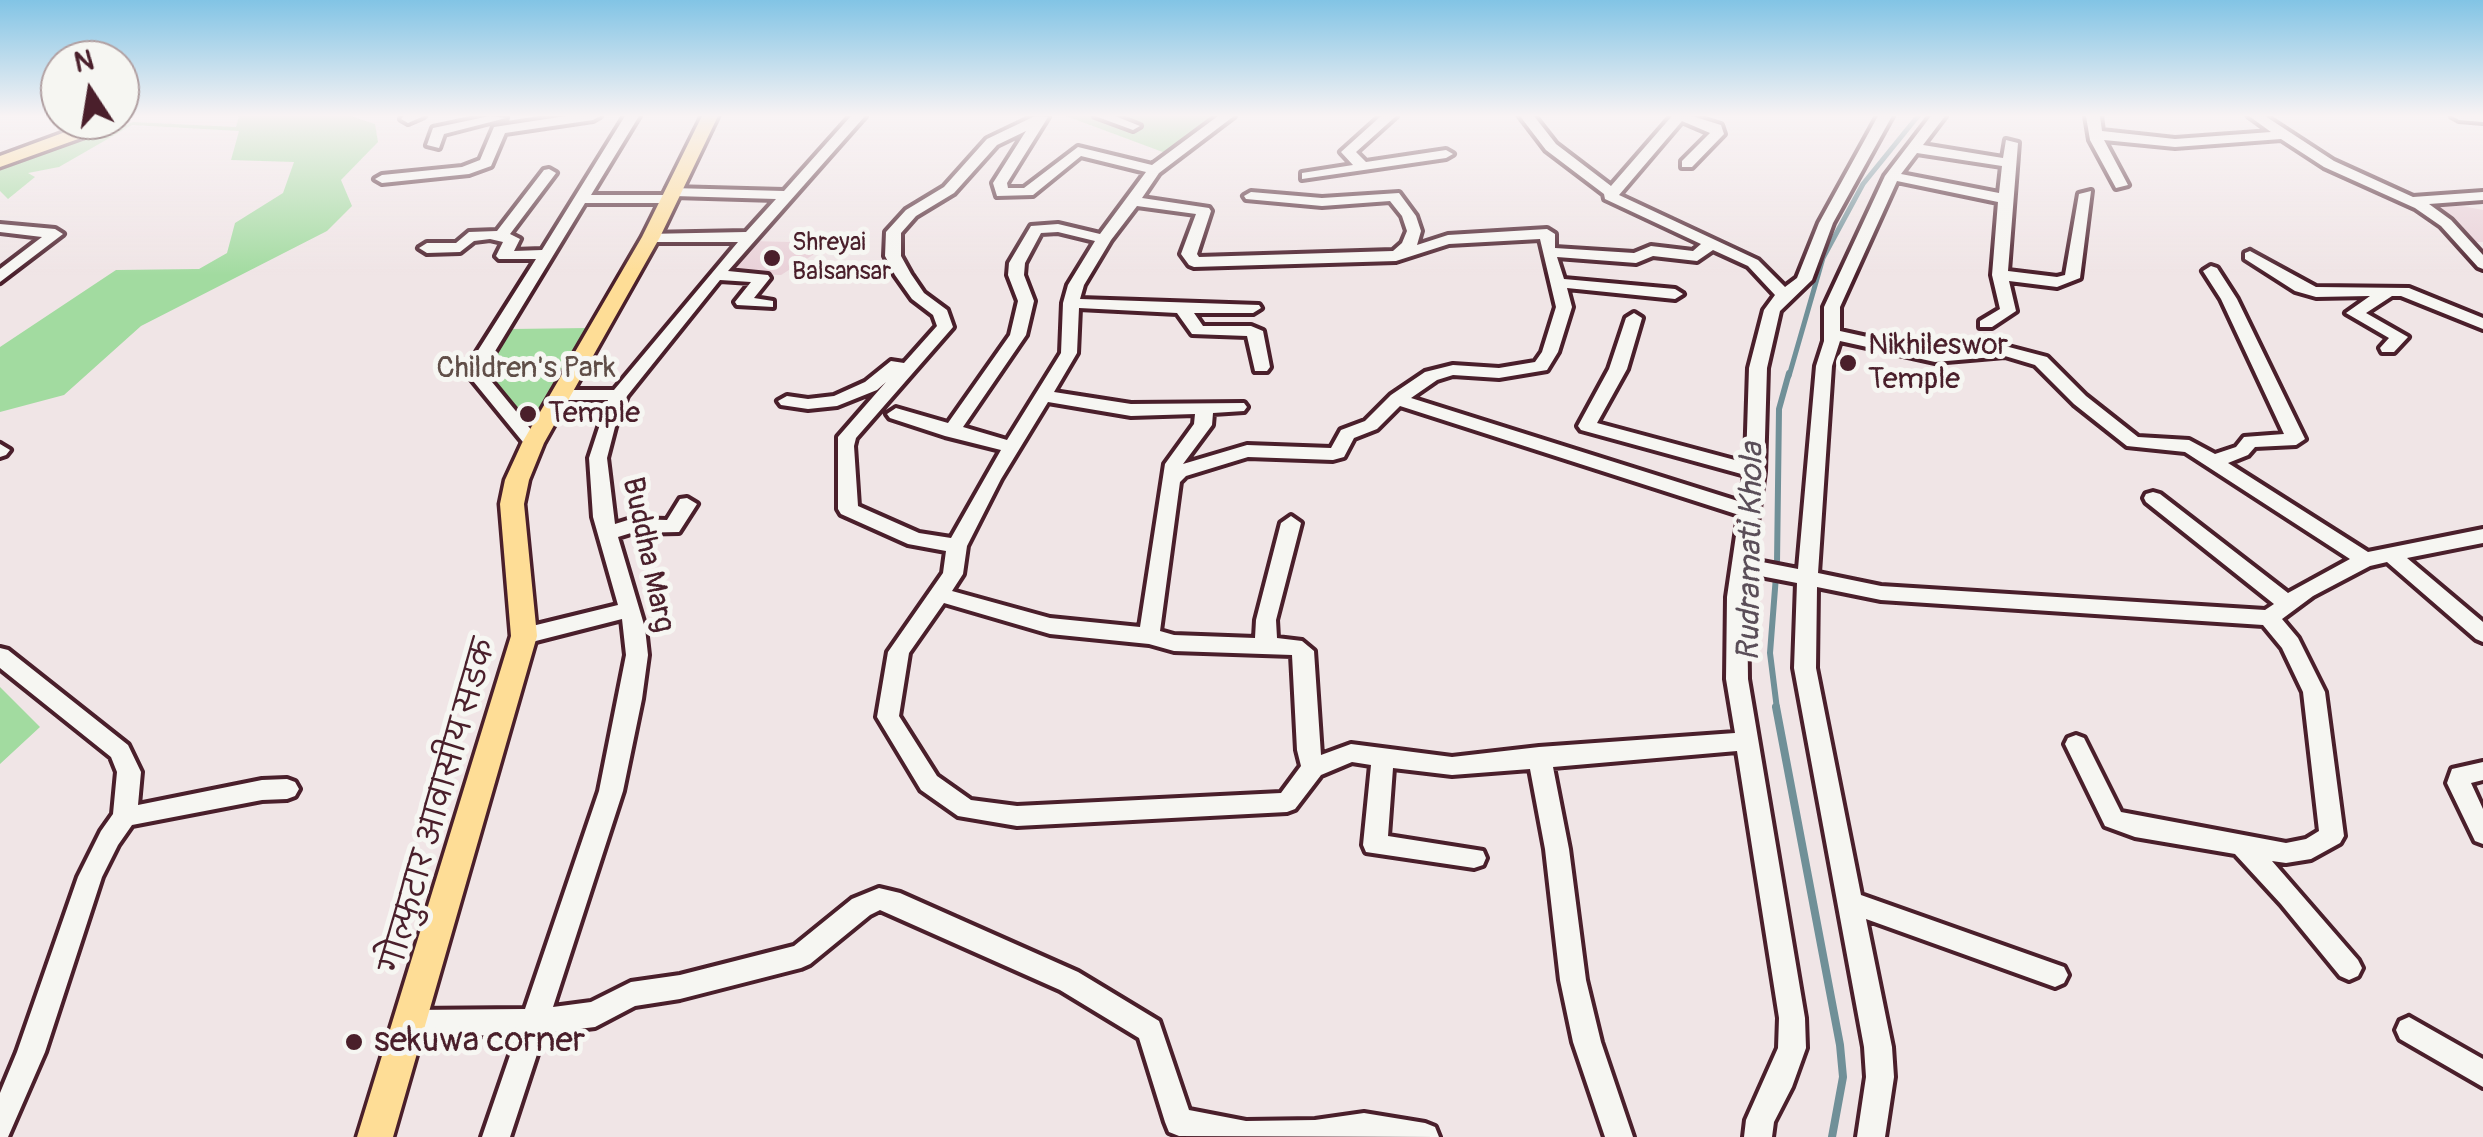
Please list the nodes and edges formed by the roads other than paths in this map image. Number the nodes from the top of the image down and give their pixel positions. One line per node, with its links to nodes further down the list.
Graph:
1 (466, 169): 21 (street)
2 (599, 169): 29 (street)
3 (683, 169): 26 (main road, गोल्फुटार आवासीय सडक)
4 (811, 169): 24 (street, Buddha Marg)
5 (968, 169): 62 (street)
6 (1009, 169): 7 (street)
7 (1056, 169)
8 (1150, 169): 17 (street)
9 (1344, 169): 19 (street)
10 (1580, 169): 23 (street)
11 (1631, 169): 23 (street)
12 (1856, 169): 52 (street)
13 (1897, 169): 20 (street)
14 (2008, 169): 30 (street)
15 (2112, 169): 22 (street)
16 (2340, 169): 32 (street)
17 (1154, 170): 31 (street)
18 (548, 173): 34 (street)
19 (1306, 176)
20 (1892, 176): 30 (street); 60 (street)
21 (382, 180)
22 (2121, 185)
23 (1610, 192): 38 (street)
24 (789, 194): 26 (street); 36 (street, Buddha Marg)
25 (2086, 194): 47 (street)
26 (670, 196): 29 (street); 35 (main road, गोल्फुटार आवासीय सडक)
27 (1250, 196): 42 (street)
28 (2483, 196): 32 (street)
29 (581, 199): 41 (street)
30 (2006, 199): 47 (street)
31 (1133, 201): 37 (street); 42 (street)
32 (2413, 202): 44 (street)
33 (0, 228): 48 (street)
34 (500, 236): 39 (street); 41 (street)
35 (651, 236): 36 (street); 64 (main road, गोल्फुटार आवासीय सडक)
36 (751, 237): 46 (street, Buddha Marg)
37 (1104, 239): 53 (street); 72 (street)
38 (1711, 243): 40 (street); 52 (street)
39 (426, 248)
40 (1548, 252): 42 (street); 49 (street)
41 (548, 254): 73 (street)
42 (1396, 256)
43 (2250, 256): 50 (street)
44 (2483, 264)
45 (2211, 270): 75 (street)
46 (716, 275): 54 (street); 65 (street, Buddha Marg)
47 (2000, 276): 59 (street)
48 (0, 277)
49 (1559, 283): 51 (street); 67 (street)
50 (2392, 291): 58 (street); 61 (street)
51 (1675, 294)
52 (1784, 294): 76 (street)
53 (1070, 303): 55 (street); 66 (street)
54 (767, 304)
55 (1182, 308): 56 (street); 63 (street)
56 (1254, 308)
57 (1634, 318): 76 (street)
58 (2482, 323)
59 (1986, 324)
60 (1832, 334): 75 (street); 88 (street)
61 (2388, 348)
62 (920, 354): 68 (street); 84 (street)
63 (1261, 367)
64 (562, 395): 65 (street); 73 (main road, गोल्फुटार आवासीय सडक)
65 (619, 395): 82 (street, Buddha Marg)
66 (1044, 396): 70 (street); 74 (street)
67 (1398, 399): 77 (street); 80 (street)
68 (787, 401)
69 (1238, 407): 70 (street)
70 (1204, 408): 77 (street)
71 (896, 414): 72 (street)
72 (950, 432): 74 (street)
73 (534, 443): 93 (main road, गोल्फुटार आवासीय सडक)
74 (1012, 447): 84 (street)
75 (2210, 462): 86 (street)
76 (1754, 472): 80 (street)
77 (1171, 481): 94 (street)
78 (2153, 498): 91 (street)
79 (687, 504): 82 (street)
80 (1749, 511): 87 (street)
81 (1292, 523): 95 (street)
82 (610, 532): 90 (street, Buddha Marg)
83 (2483, 536): 85 (street)
84 (958, 546): 89 (street)
85 (2392, 556): 86 (street); 92 (street)
86 (2365, 560): 91 (street)
87 (1749, 568): 88 (street); 97 (street)
88 (1800, 579): 91 (street); 108 (street)
89 (941, 596): 94 (street); 101 (street)
90 (630, 610): 93 (street); 111 (street, Buddha Marg)
91 (2279, 611): 106 (street)
92 (2483, 634)
93 (524, 636): 112 (main road, गोल्फुटार आवासीय सडक)
94 (1149, 636): 95 (street)
95 (1266, 645): 101 (street)
96 (0, 656): 104 (street)
97 (1744, 740): 100 (street); 120 (street)
98 (2076, 744): 106 (street)
99 (1383, 756): 100 (street); 101 (street); 107 (street)
100 (1539, 756): 119 (street)
101 (1313, 768)
102 (2483, 771): 105 (street)
103 (287, 789): 104 (street)
104 (125, 817): 115 (street)
105 (2483, 834)
106 (2244, 848): 109 (street)
107 (1474, 858)
108 (1850, 902): 110 (street); 121 (street)
109 (2349, 968)
110 (2055, 975)
111 (532, 1022): 112 (street); 117 (street, Buddha Marg); 118 (street)
112 (411, 1023): 116 (main road, गोल्फुटार आवासीय सडक)
113 (2409, 1030): 114 (street)
114 (2483, 1074)
115 (0, 1126)
116 (375, 1137)
117 (496, 1137)
118 (1425, 1137)
119 (1618, 1137)
120 (1758, 1137)
121 (1871, 1137)

